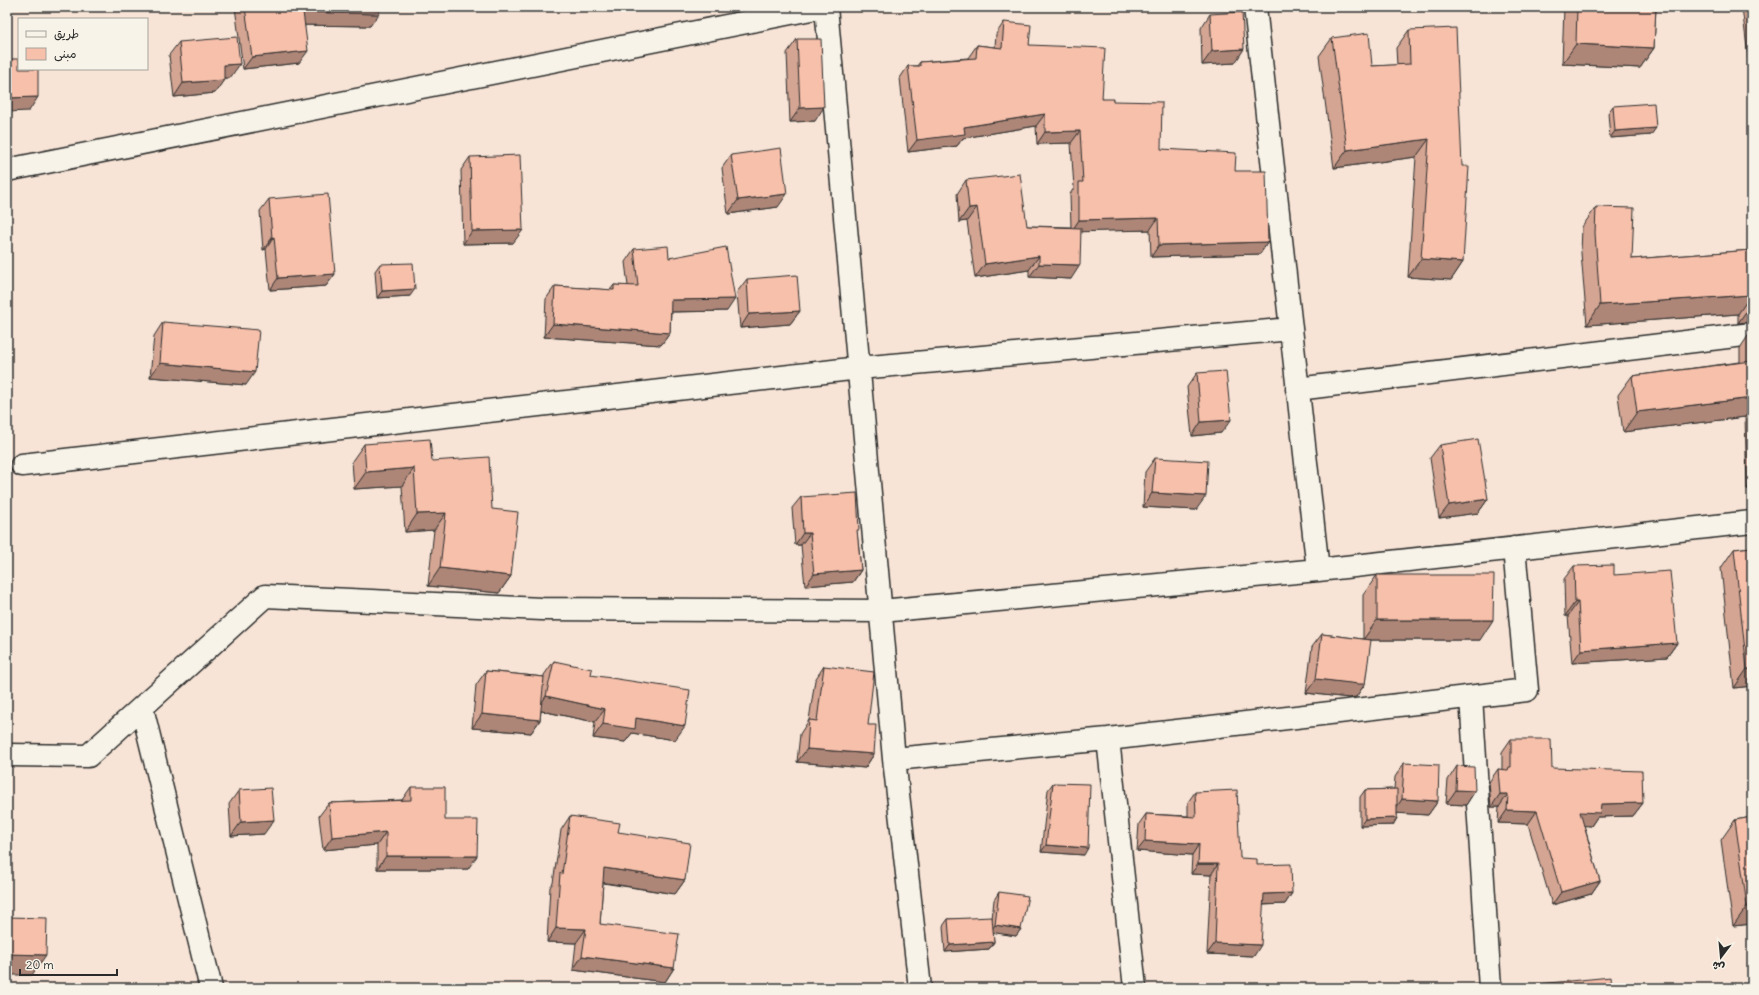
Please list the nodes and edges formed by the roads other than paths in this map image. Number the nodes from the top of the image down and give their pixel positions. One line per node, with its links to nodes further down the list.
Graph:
1 (821, 7): 4 (street)
2 (826, 7): 7 (street)
3 (1255, 7): 5 (street)
4 (7, 170)
5 (1291, 329): 7 (street); 8 (street)
6 (1752, 334): 8 (street)
7 (859, 368): 9 (street); 13 (street)
8 (1298, 389): 12 (street)
9 (22, 465)
10 (1752, 522): 11 (street)
11 (1514, 548): 12 (street); 14 (street)
12 (1318, 570): 13 (street)
13 (881, 611): 15 (street); 18 (street)
14 (1471, 697): 16 (street); 22 (street)
15 (142, 708): 17 (street); 19 (street)
16 (1108, 739): 18 (street); 21 (street)
17 (7, 755)
18 (894, 759): 20 (street)
19 (212, 988)
20 (920, 988)
21 (1135, 988)
22 (1490, 988)

